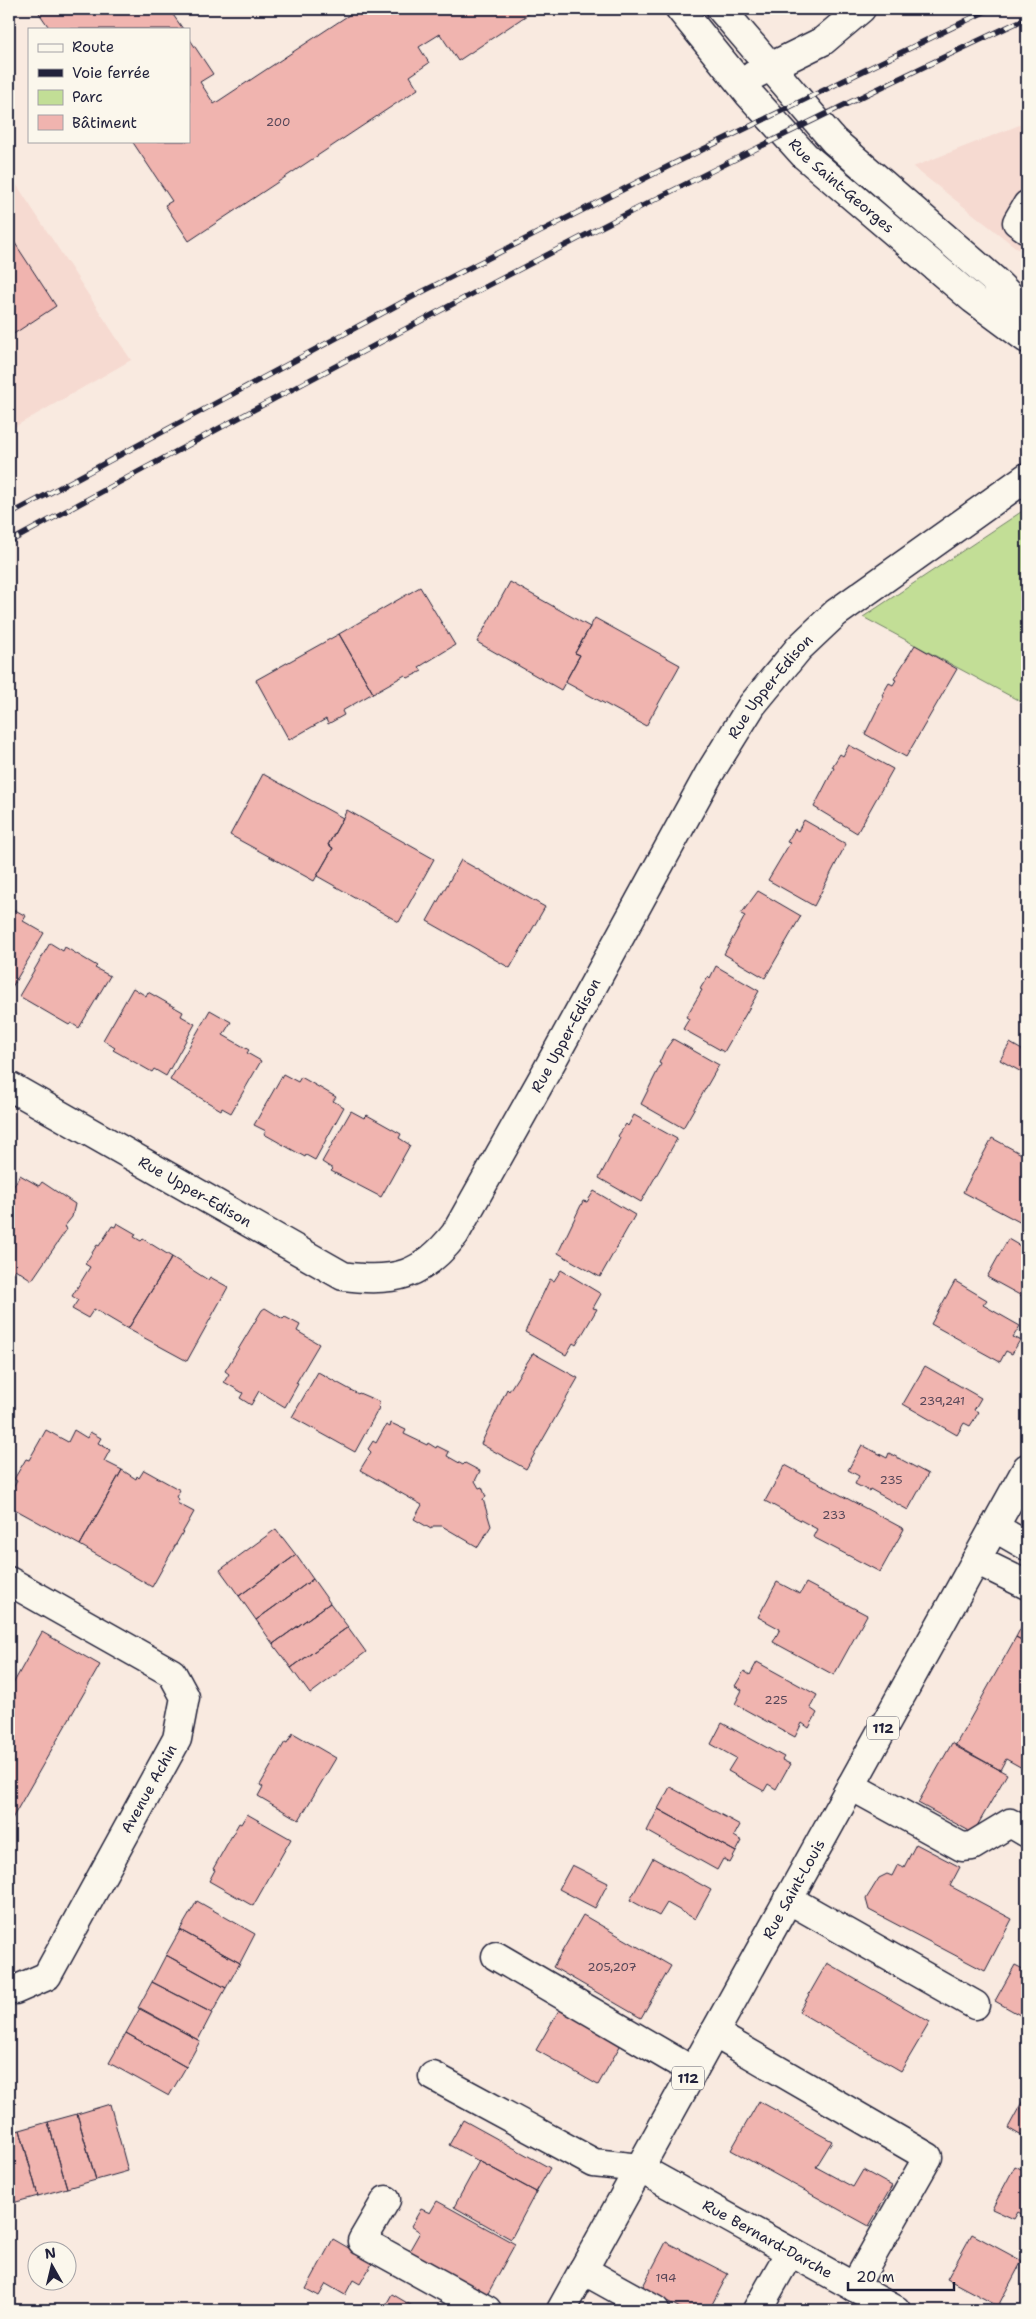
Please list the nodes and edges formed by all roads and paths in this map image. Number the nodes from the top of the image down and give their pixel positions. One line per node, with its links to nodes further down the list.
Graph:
1 (680, 9): 5 (street, Rue Saint-Georges)
2 (721, 9): 4 (street, Rue Saint-Georges)
3 (861, 9): 4 (street)
4 (771, 67): 5 (street); 8 (street, Rue Saint-Georges)
5 (740, 82): 8 (street, Rue Saint-Georges)
6 (1027, 205): 7 (street)
7 (1027, 229)
8 (1022, 317)
9 (1027, 477): 10 (street, Rue Upper-Edison)
10 (9, 1086)
11 (1027, 1468): 12 (street, Rue Saint-Louis / 112)
12 (994, 1527): 13 (street); 14 (street, Rue Saint-Louis / 112)
13 (1027, 1546)
14 (976, 1560): 16 (street); 17 (street, Rue Saint-Louis / 112)
15 (9, 1581): 21 (street, Avenue Achin)
16 (1027, 1585)
17 (850, 1786): 18 (street); 19 (street, Rue Saint-Louis / 112)
18 (1027, 1833)
19 (788, 1899): 22 (street); 23 (street, Rue Saint-Louis / 112)
20 (496, 1956): 24 (street)
21 (9, 1988)
22 (975, 2005)
23 (714, 2033): 24 (street, Rue Saint-Louis / 112); 30 (street)
24 (693, 2071): 26 (street, Rue Saint-Louis / 112)
25 (432, 2076): 26 (street)
26 (639, 2168): 28 (street, Rue Bernard-Darche); 29 (street, Rue Saint-Louis / 112)
27 (386, 2200): 31 (street)
28 (790, 2252): 30 (street, Rue Bernard-Darche); 34 (street)
29 (583, 2270): 32 (street, Rue Saint-Louis / 112); 33 (street)
30 (854, 2287): 35 (street, Rue Bernard-Darche)
31 (488, 2310)
32 (560, 2310)
33 (654, 2310)
34 (757, 2310)
35 (896, 2310)

